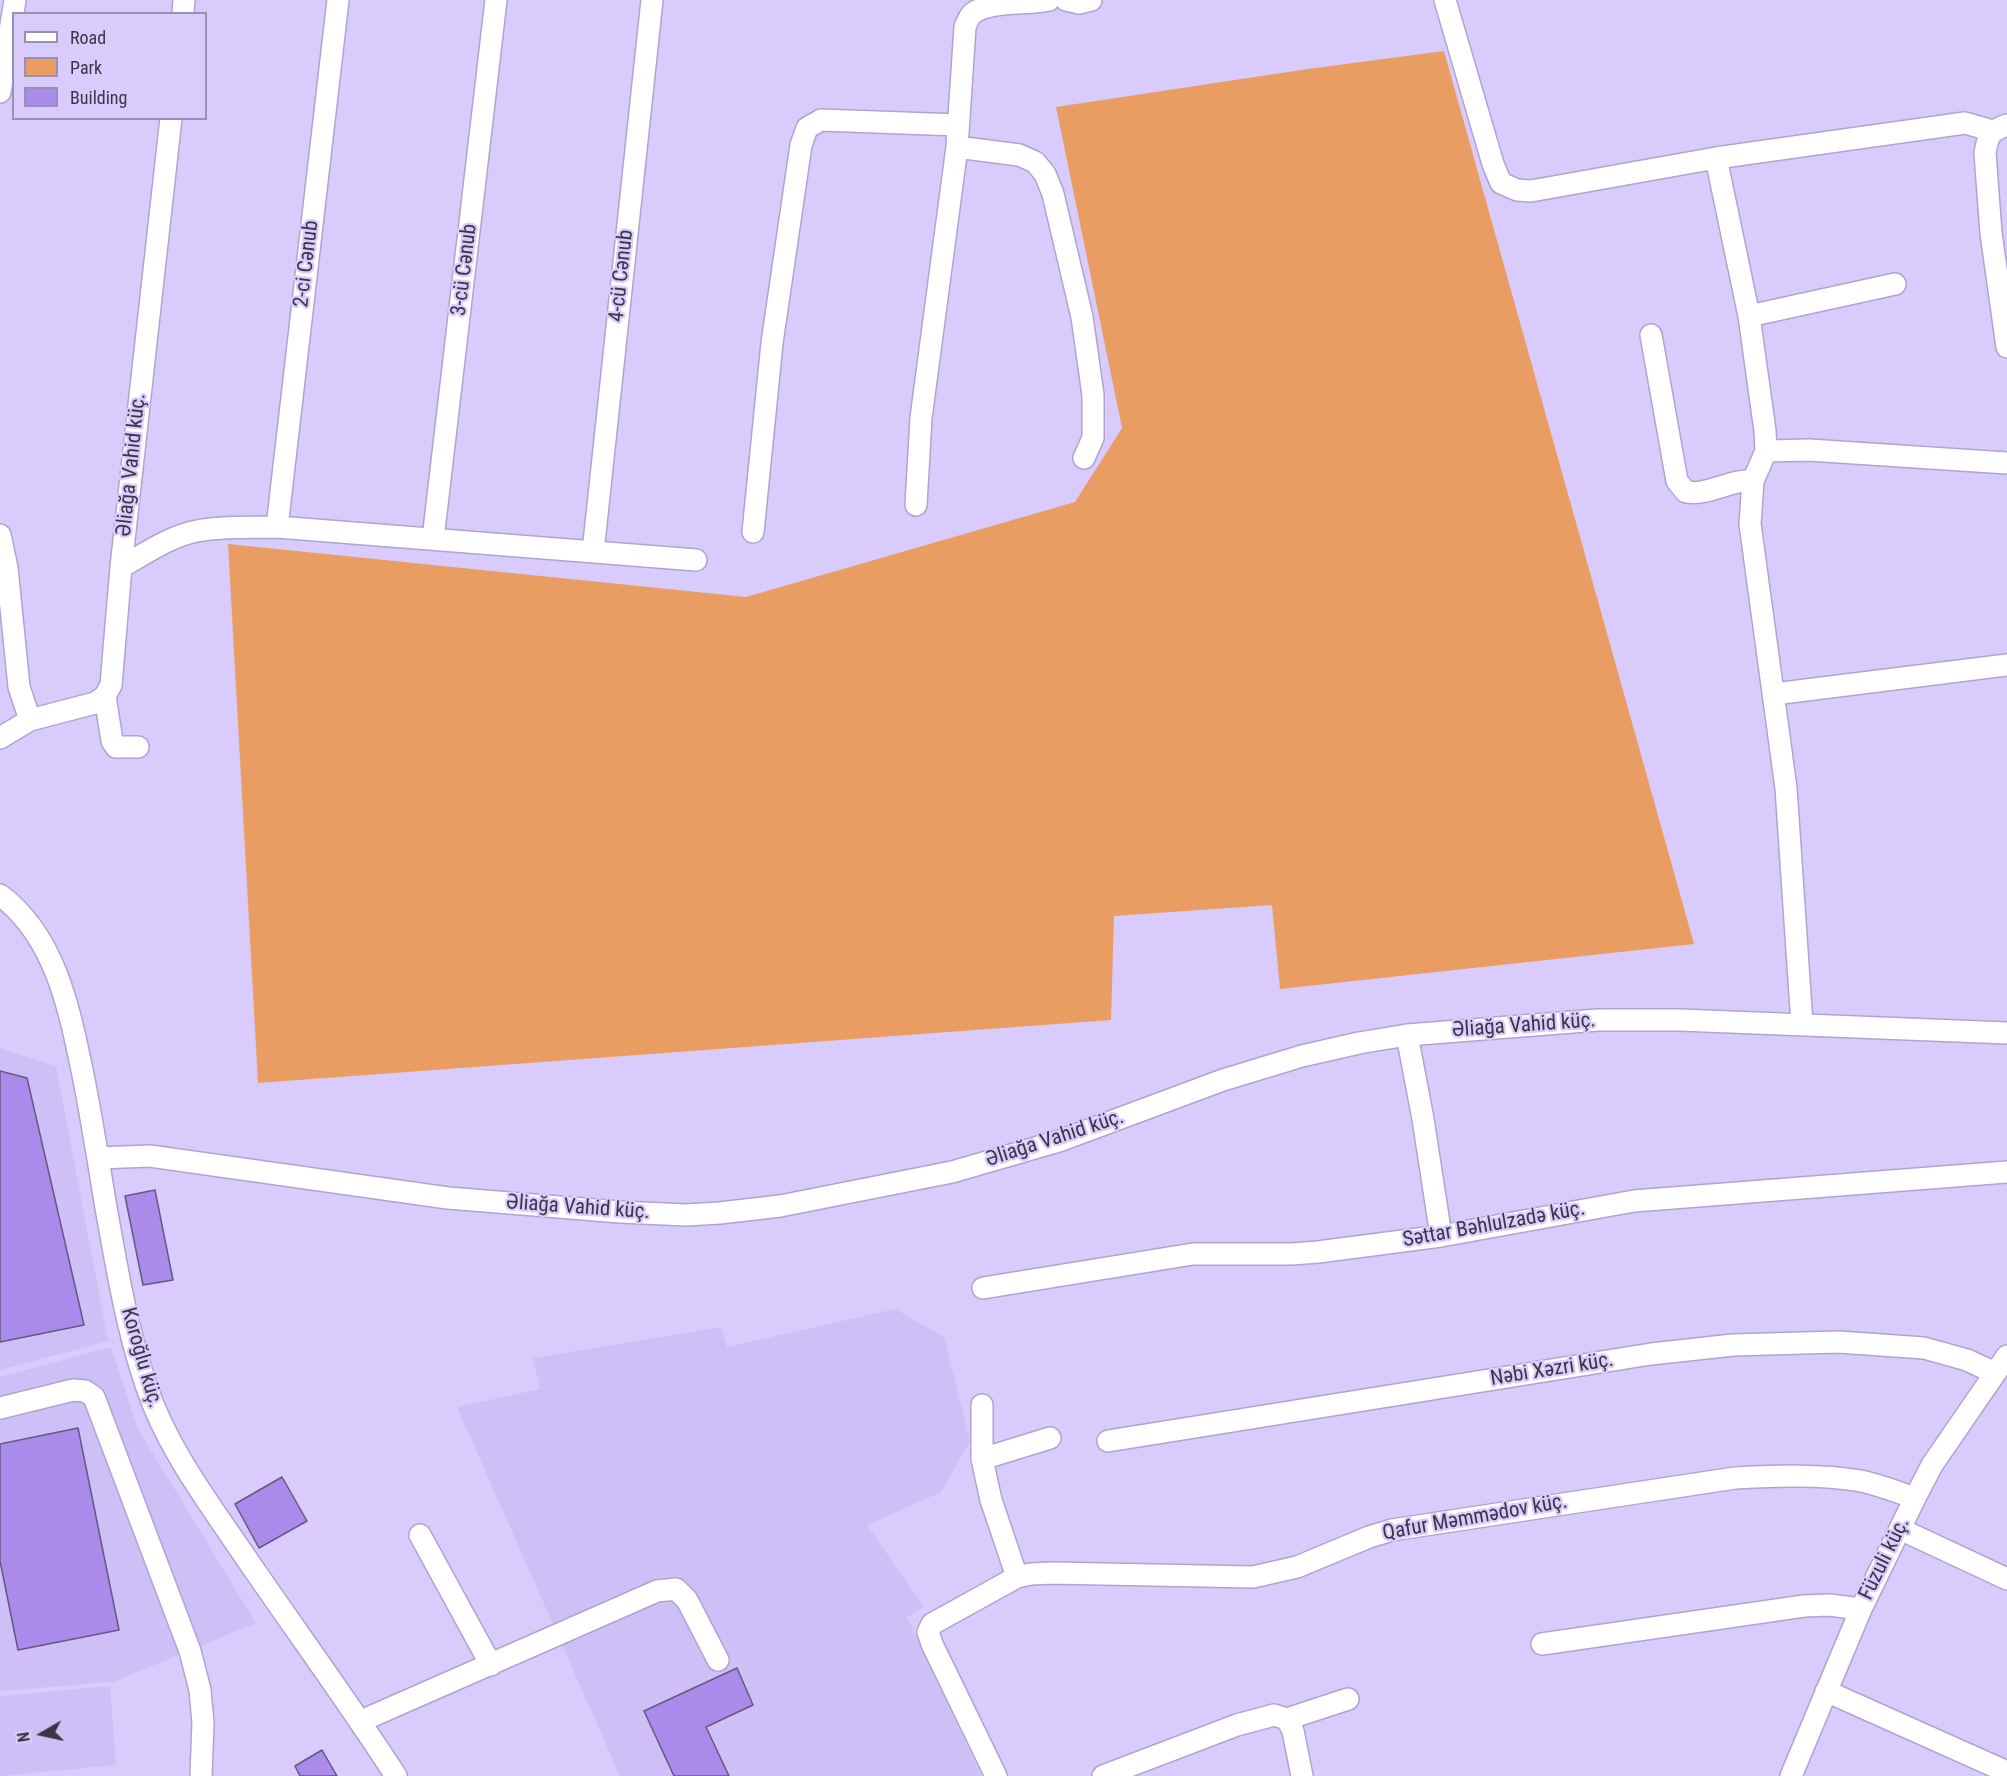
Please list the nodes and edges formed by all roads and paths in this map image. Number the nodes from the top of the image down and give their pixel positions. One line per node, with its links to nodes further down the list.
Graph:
1 (338, 0): 24 (street, 2-ci Cənub)
2 (496, 0): 27 (street, 3-cü Cənub)
3 (652, 0): 28 (street, 4-cü Cənub)
4 (1049, 0): 11 (street)
5 (1065, 0): 6 (street)
6 (1090, 0)
7 (1445, 0): 14 (street)
8 (12, 18): 9 (street)
9 (0, 92)
10 (171, 120): 30 (street, Əliağa Vahid küç.)
11 (958, 125): 13 (street); 25 (street)
12 (2000, 128): 14 (street); 18 (street)
13 (957, 147): 20 (street); 23 (street)
14 (1716, 158): 16 (street)
15 (1894, 285): 16 (street)
16 (1749, 316): 19 (street)
17 (1651, 335): 22 (street)
18 (2007, 347)
19 (1766, 452): 21 (street); 22 (street)
20 (1084, 458)
21 (2007, 463)
22 (1753, 481): 32 (street)
23 (916, 505)
24 (277, 527): 27 (street); 30 (street)
25 (753, 532)
26 (0, 535): 34 (street)
27 (434, 539): 28 (street)
28 (593, 552): 29 (street)
29 (696, 560)
30 (121, 567): 33 (street, Əliağa Vahid küç.)
31 (2007, 665): 32 (street)
32 (1774, 694): 38 (street)
33 (105, 696): 34 (street); 36 (street)
34 (30, 720): 35 (street)
35 (0, 738)
36 (138, 747)
37 (0, 895): 41 (street, Koroğlu küç.)
38 (1802, 1024): 39 (street, Əliağa Vahid küç.); 40 (street, Əliağa Vahid küç.)
39 (2007, 1033)
40 (1407, 1035): 41 (street, Əliağa Vahid küç.); 43 (street)
41 (98, 1158): 63 (street, Koroğlu küç.)
42 (2007, 1172): 43 (street, Səttar Bəhlulzadə küç.)
43 (1441, 1236): 44 (street, Səttar Bəhlulzadə küç.)
44 (983, 1288)
45 (2001, 1364): 49 (street, Nəbi Xəzri küç.); 51 (street, Füzuli küç.)
46 (982, 1405): 50 (street)
47 (0, 1408): 65 (street)
48 (1050, 1438): 50 (street)
49 (1108, 1441)
50 (982, 1459): 54 (street)
51 (1915, 1498): 52 (street, Füzuli küç.); 54 (street, Qafur Məmmədov küç.)
52 (1900, 1529): 55 (street); 56 (street, Füzuli küç.)
53 (420, 1536): 59 (street)
54 (1017, 1577): 67 (street, Qafur Məmmədov küç.)
55 (2007, 1579)
56 (1861, 1609): 57 (street); 60 (street, Füzuli küç.)
57 (1542, 1644)
58 (718, 1660): 59 (street)
59 (491, 1665): 63 (street)
60 (1826, 1691): 64 (street); 70 (street, Füzuli küç.)
61 (1348, 1699): 62 (street)
62 (1287, 1719): 68 (street); 69 (street)
63 (361, 1721): 66 (street, Koroğlu küç.)
64 (2007, 1772)
65 (201, 1776)
66 (396, 1776)
67 (996, 1776)
68 (1103, 1776)
69 (1302, 1776)
70 (1791, 1776)

